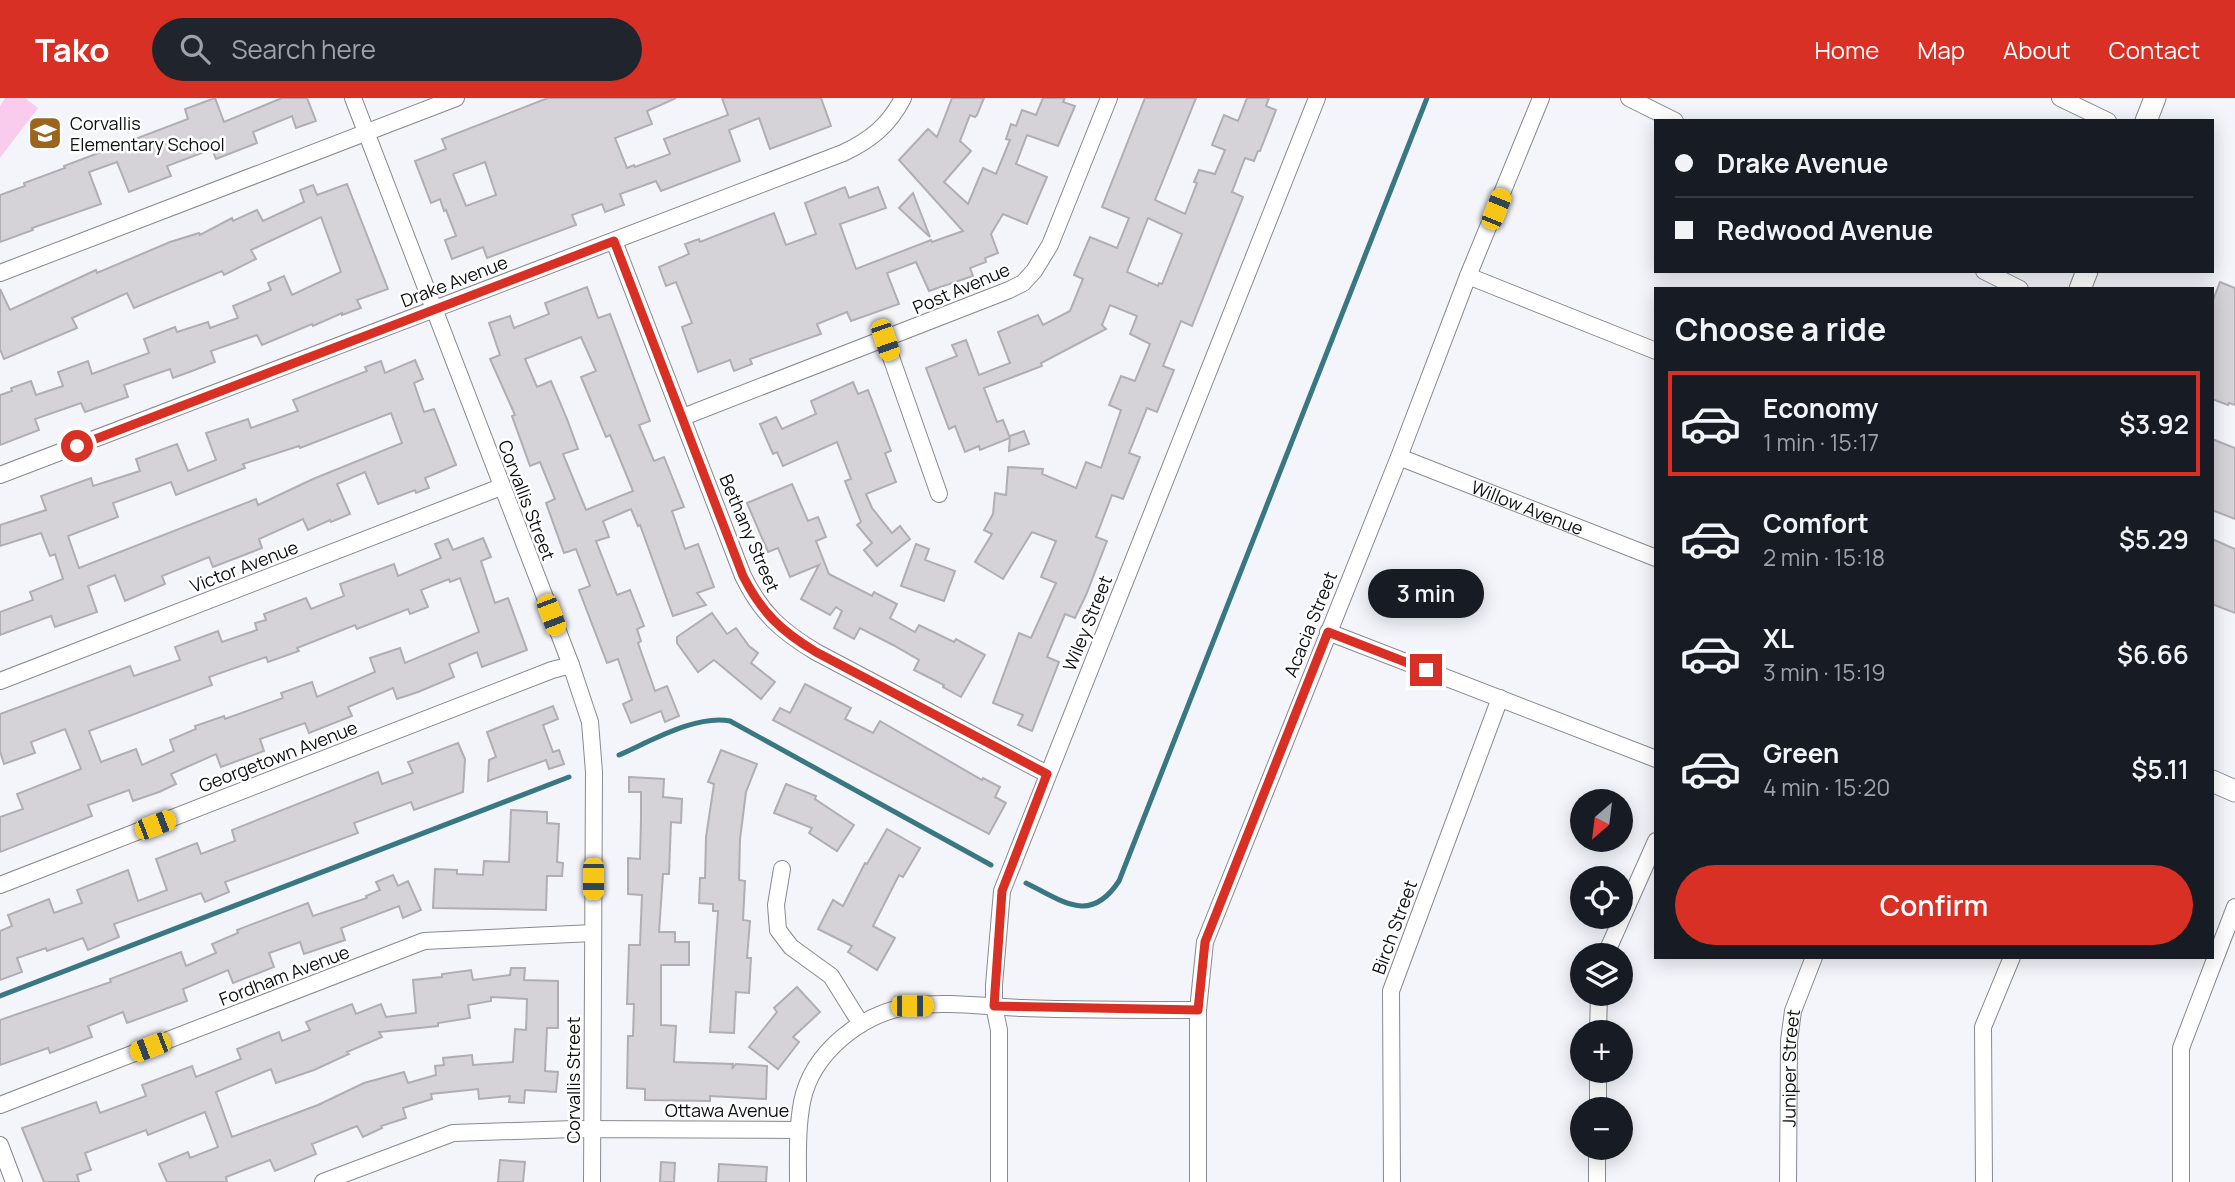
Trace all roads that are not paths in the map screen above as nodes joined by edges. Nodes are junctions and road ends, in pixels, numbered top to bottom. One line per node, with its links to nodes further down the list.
1 (353, 98): 13 (street, Corvallis Street)
2 (456, 98): 13 (street)
3 (904, 98): 14 (street, Drake Avenue)
4 (1109, 98): 20 (street, Post Avenue)
5 (1317, 98): 33 (street, Wiley Street)
6 (1541, 98): 17 (street, Acacia Street)
7 (1629, 98): 10 (street)
8 (2060, 98): 11 (street)
9 (2155, 98): 12 (street)
10 (1671, 119)
11 (2104, 119)
12 (2147, 119)
13 (366, 133): 16 (street); 19 (street, Corvallis Street)
14 (614, 241): 19 (street, Drake Avenue); 22 (street, Bethany Street)
15 (1988, 273): 18 (street)
16 (0, 274)
17 (1468, 276): 21 (street); 23 (street, Acacia Street)
18 (2016, 287)
19 (433, 310): 24 (street, Drake Avenue); 25 (street, Corvallis Street)
20 (885, 340): 22 (street, Post Avenue); 26 (street)
21 (1654, 350)
22 (683, 417): 33 (street, Bethany Street)
23 (1399, 457): 27 (street, Willow Avenue); 28 (street, Acacia Street)
24 (0, 475)
25 (501, 487): 29 (street, Corvallis Street); 30 (street, Victor Avenue)
26 (939, 494)
27 (1654, 557)
28 (1328, 632): 31 (street); 45 (street, Acacia Street)
29 (571, 666): 38 (street, Georgetown Avenue); 40 (street, Corvallis Street)
30 (0, 681)
31 (1500, 698): 32 (street); 58 (street, Birch Street)
32 (1654, 758)
33 (1047, 774): 44 (street, Wiley Street)
34 (2214, 782): 35 (street)
35 (2235, 790)
36 (1654, 846): 41 (street)
37 (782, 869): 46 (street)
38 (0, 885)
39 (2235, 907): 62 (street)
40 (593, 933): 47 (street, Fordham Avenue); 48 (street, Corvallis Street)
41 (1611, 943)
42 (1813, 959): 60 (street, Juniper Street)
43 (2011, 959): 61 (street)
44 (994, 1006): 45 (street, Ottawa Avenue); 46 (street, Ottawa Avenue); 56 (street, Wiley Street)
45 (1198, 1010): 57 (street, Acacia Street)
46 (861, 1024): 49 (street, Ottawa Avenue)
47 (0, 1105)
48 (592, 1129): 49 (street, Ottawa Avenue); 53 (street, Ottawa Avenue); 54 (street, Corvallis Street)
49 (798, 1130): 55 (street)
50 (0, 1145): 52 (street)
51 (1597, 1160): 59 (street)
52 (14, 1182)
53 (323, 1182)
54 (592, 1182)
55 (798, 1182)
56 (999, 1182)
57 (1198, 1182)
58 (1392, 1182)
59 (1597, 1182)
60 (1788, 1182)
61 (1984, 1182)
62 (2182, 1182)

